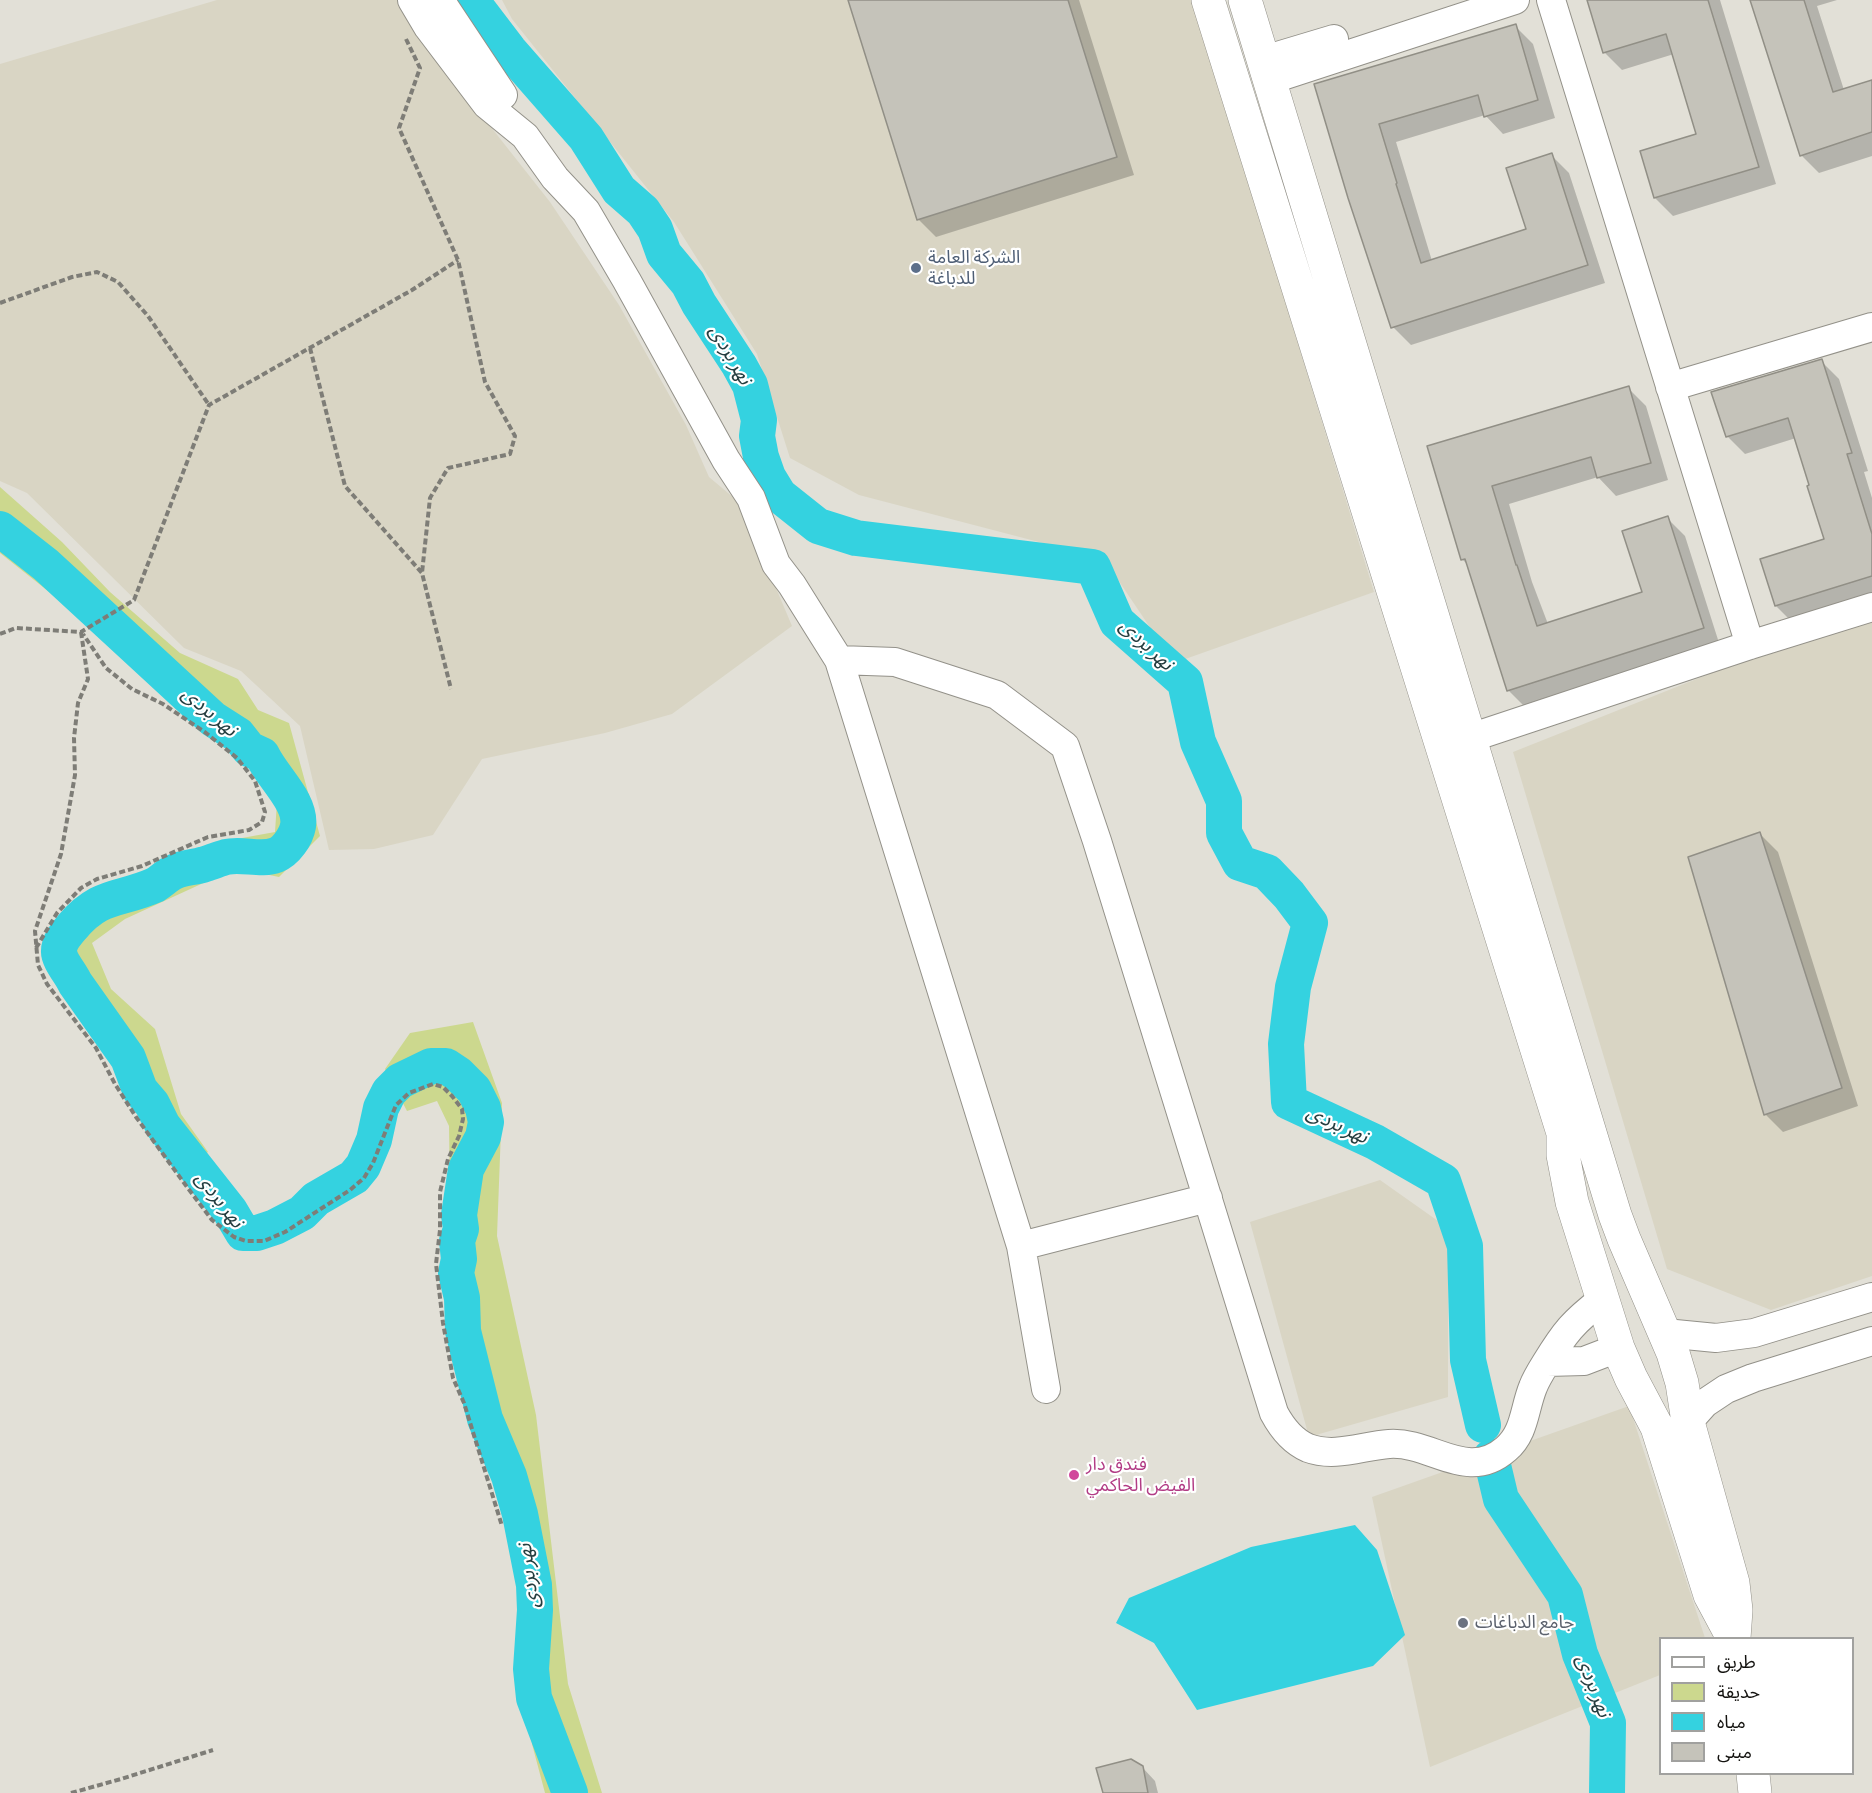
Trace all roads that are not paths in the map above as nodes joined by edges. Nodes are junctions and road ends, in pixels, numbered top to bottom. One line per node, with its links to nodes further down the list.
1 (412, 0): 11 (street)
2 (440, 0): 11 (street)
3 (1208, 0): 19 (main road)
4 (1245, 0): 8 (main road)
5 (1466, 0): 8 (street)
6 (1515, 0): 8 (street)
7 (1551, 0): 10 (street)
8 (1267, 70): 15 (main road)
9 (1872, 327): 10 (street)
10 (1670, 387): 13 (street)
11 (726, 460): 14 (street)
12 (1872, 607): 13 (street)
13 (1750, 645): 15 (street)
14 (839, 660): 16 (street); 17 (street)
15 (1470, 738): 21 (main road)
16 (1208, 1198): 17 (street); 25 (street)
17 (1021, 1246): 26 (street)
18 (1872, 1296): 20 (street)
19 (1603, 1299): 23 (main road); 25 (street)
20 (1805, 1317): 21 (street); 24 (street)
21 (1665, 1333): 27 (main road)
22 (1872, 1341): 24 (street)
23 (1618, 1348): 25 (street); 28 (main road)
24 (1815, 1359): 27 (street)
25 (1547, 1362)
26 (1046, 1389)
27 (1688, 1422): 29 (main road)
28 (1733, 1637)
29 (1734, 1637)
30 (1753, 1775): 31 (main road)
31 (1755, 1793)

